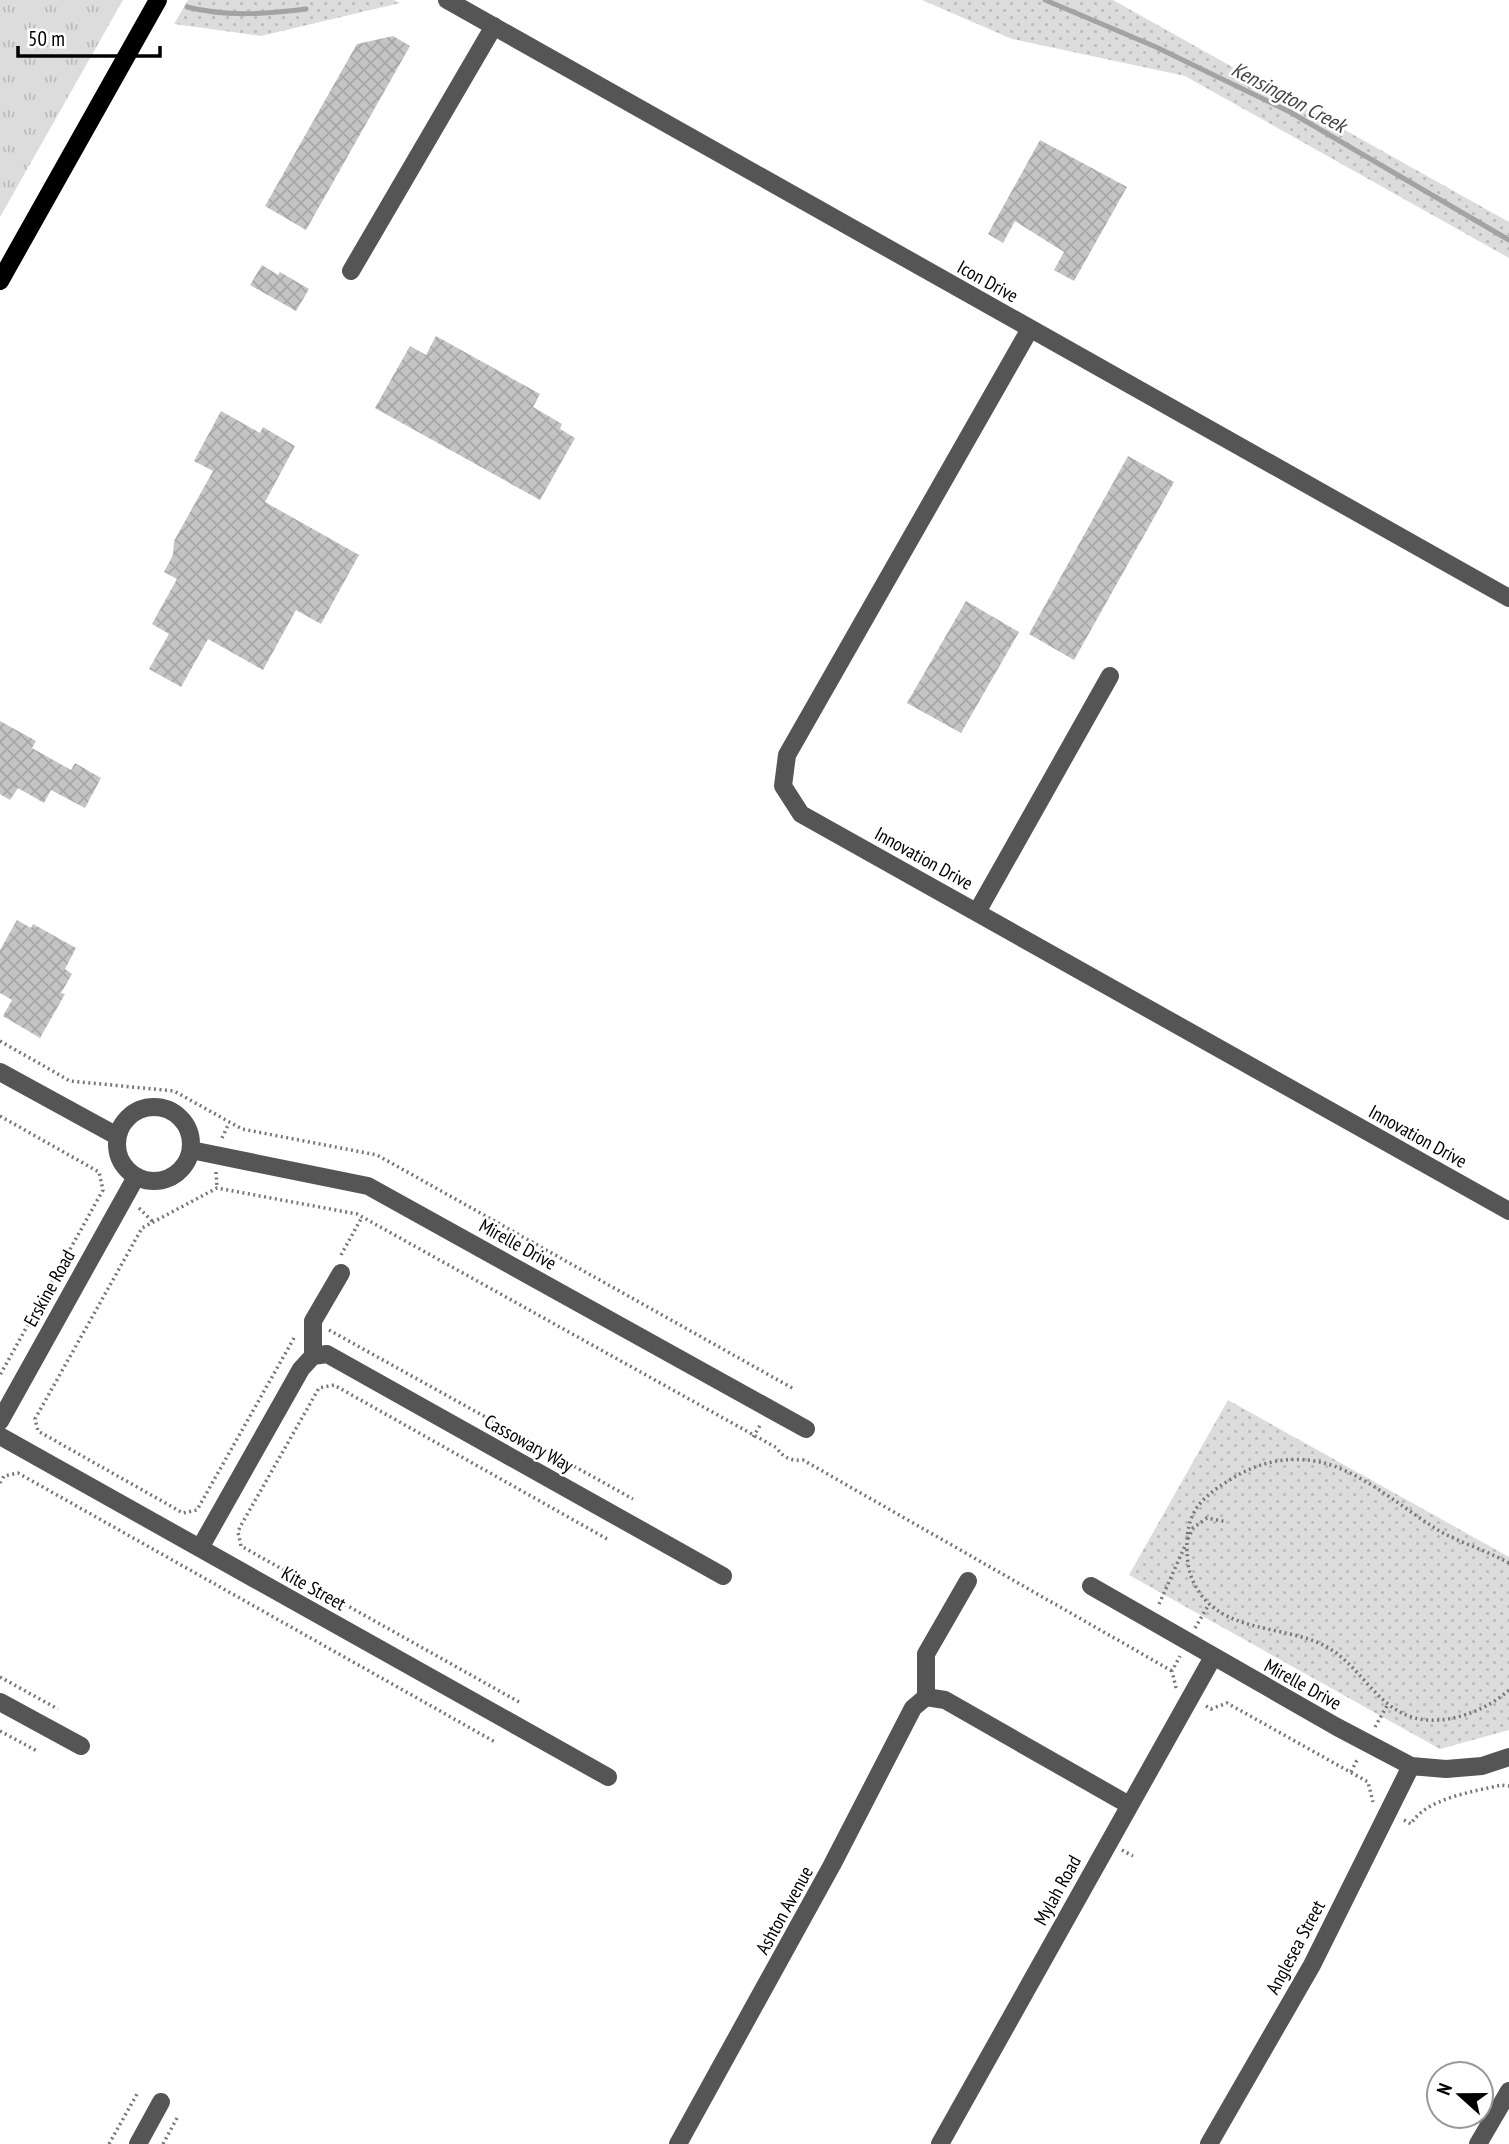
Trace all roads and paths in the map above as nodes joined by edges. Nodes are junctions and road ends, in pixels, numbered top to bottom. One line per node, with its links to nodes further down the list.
1 (158, 0): 5 (main road)
2 (447, 0): 3 (street, Icon Drive)
3 (494, 26): 4 (street); 6 (street, Icon Drive)
4 (352, 271)
5 (0, 281)
6 (1030, 329): 7 (street, Icon Drive); 9 (street, Innovation Drive)
7 (1509, 598)
8 (1110, 676): 9 (street)
9 (977, 912): 15 (street, Innovation Drive)
10 (0, 1072): 12 (street)
11 (0, 1116): 20 (path)
12 (117, 1136): 13 (street); 14 (street)
13 (191, 1150): 14 (street); 22 (street, Mirelle Drive)
14 (136, 1177): 21 (street, Erskine Road)
15 (1509, 1211)
16 (362, 1217): 17 (path); 18 (path); 39 (path)
17 (339, 1267): 18 (street)
18 (313, 1321): 19 (street); 25 (path)
19 (313, 1356): 29 (street); 31 (street, Cassowary Way)
20 (0, 1376)
21 (0, 1421)
22 (806, 1429)
23 (0, 1436): 29 (street, Kite Street)
24 (0, 1483): 44 (path)
25 (633, 1499)
26 (1227, 1522): 28 (path)
27 (609, 1540): 41 (path)
28 (1187, 1542): 30 (path); 34 (path); 37 (path)
29 (200, 1548): 49 (street, Kite Street)
30 (1509, 1563)
31 (723, 1576)
32 (968, 1581): 38 (street)
33 (1090, 1586): 35 (street, Mirelle Drive)
34 (1159, 1604)
35 (1213, 1657): 39 (street, Mylah Road); 48 (street, Mirelle Drive)
36 (0, 1677): 42 (path)
37 (1509, 1690)
38 (926, 1697): 51 (street); 60 (street, Ashton Avenue)
39 (1190, 1697): 51 (street, Mylah Road); 52 (path)
40 (0, 1702): 45 (street)
41 (519, 1702)
42 (58, 1709)
43 (0, 1731): 46 (path)
44 (495, 1742)
45 (81, 1746)
46 (37, 1751)
47 (1509, 1757): 48 (street, Mirelle Drive)
48 (1411, 1766): 52 (street, Anglesea Street)
49 (608, 1777)
50 (1509, 1786): 52 (path)
51 (1129, 1805): 61 (street, Mylah Road)
52 (1389, 1811): 62 (street, Anglesea Street)
53 (1509, 2091): 63 (street)
54 (137, 2094): 57 (path)
55 (162, 2102): 58 (street)
56 (177, 2118): 59 (path)
57 (109, 2144)
58 (138, 2144)
59 (163, 2144)
60 (678, 2144)
61 (940, 2144)
62 (1209, 2144)
63 (1478, 2144)

